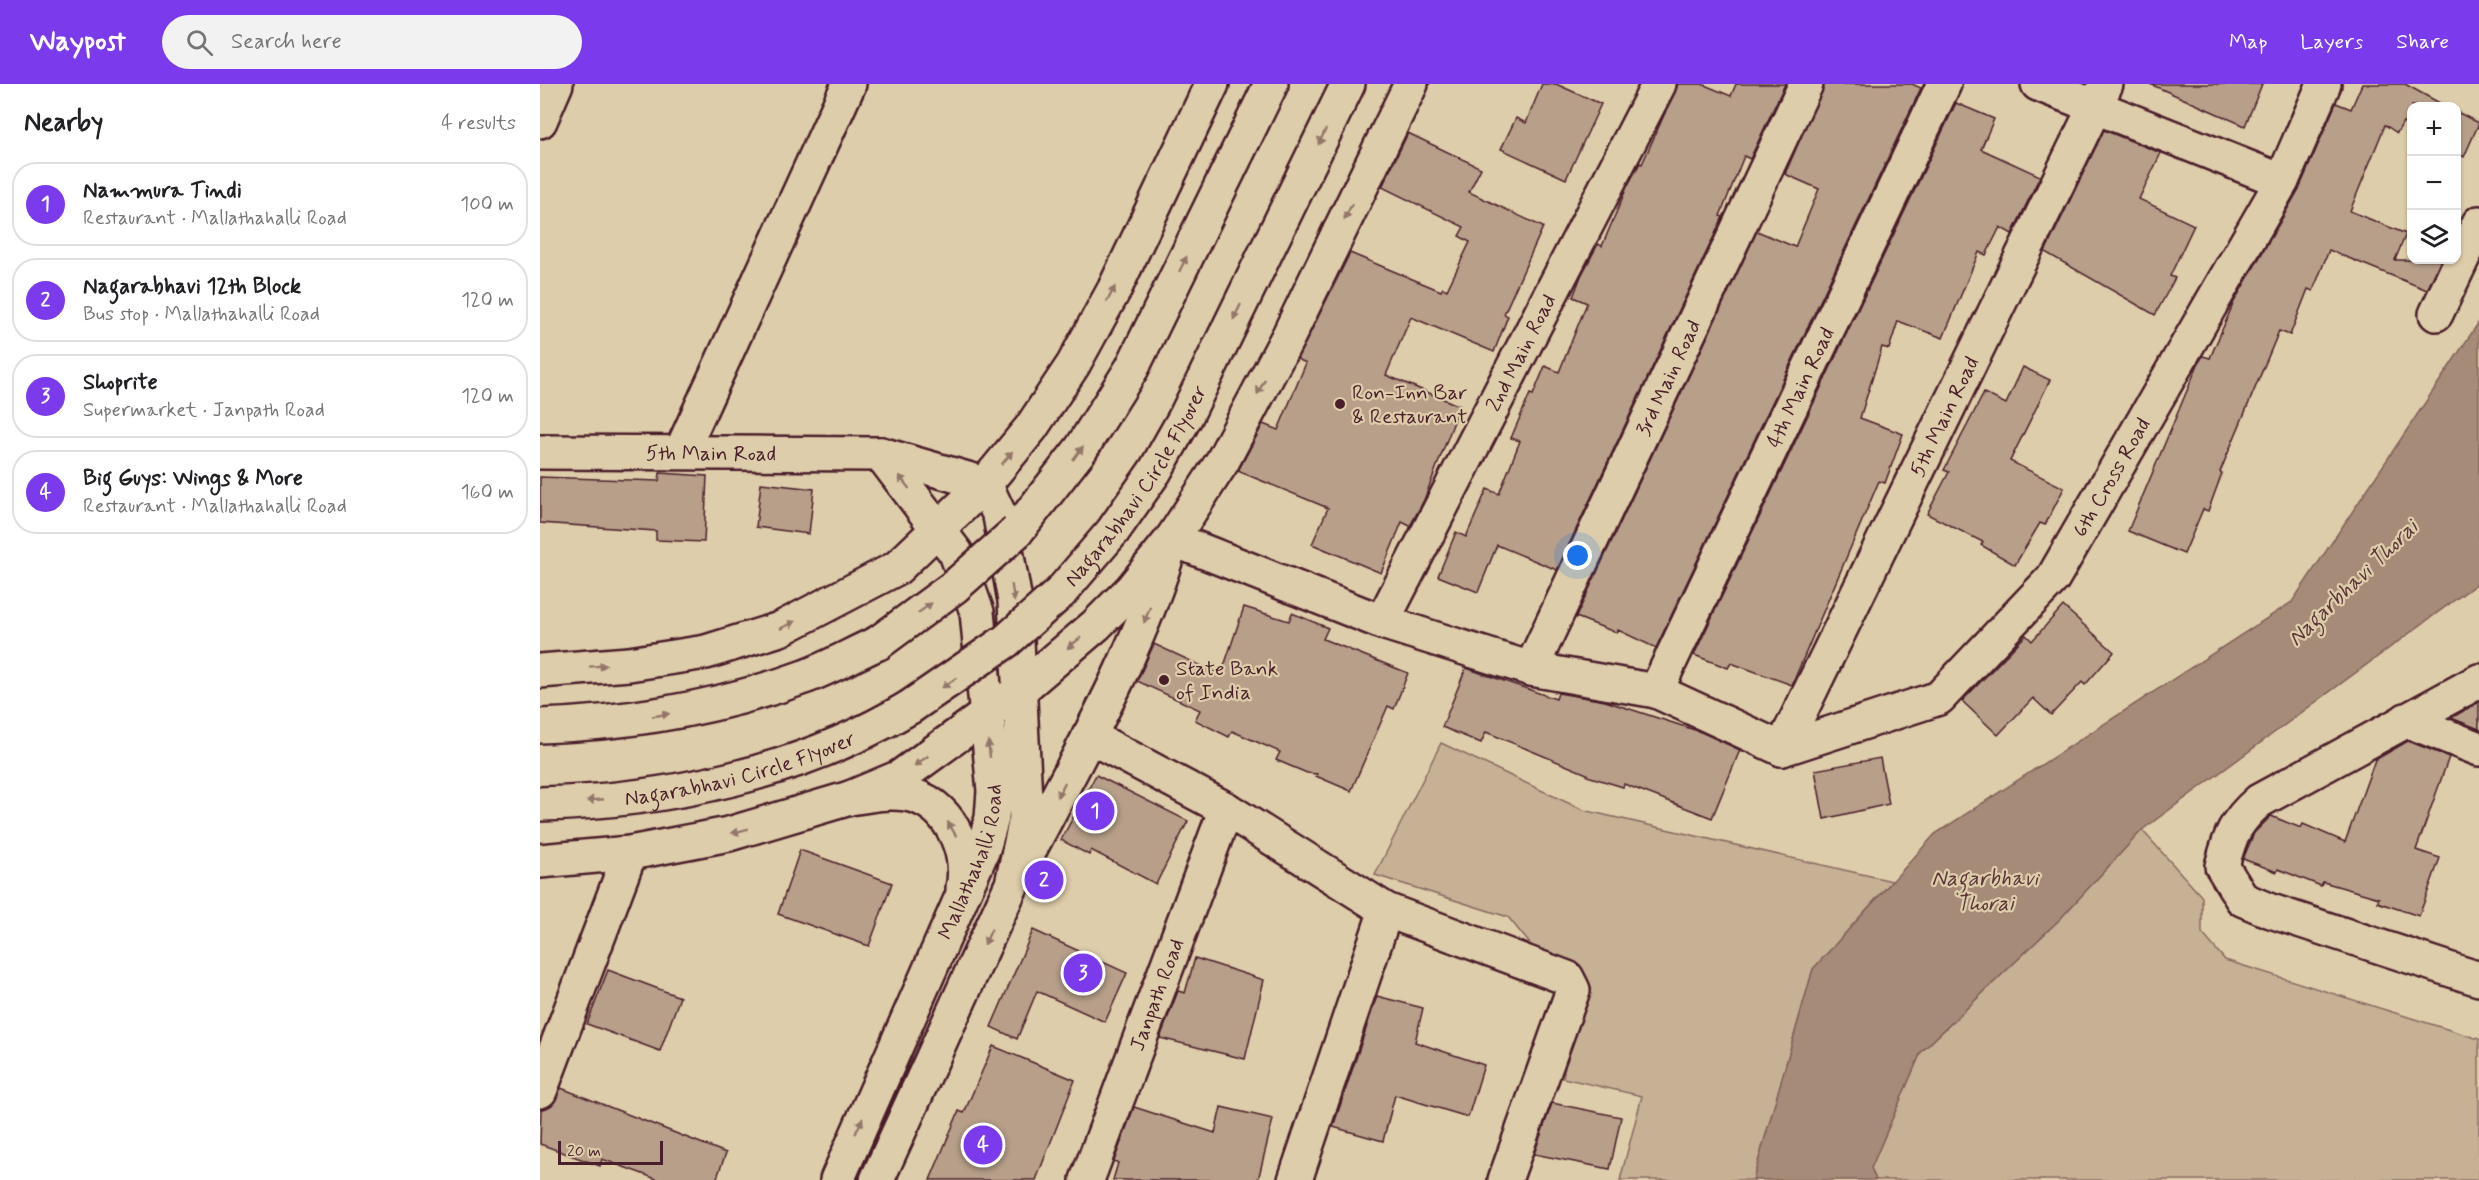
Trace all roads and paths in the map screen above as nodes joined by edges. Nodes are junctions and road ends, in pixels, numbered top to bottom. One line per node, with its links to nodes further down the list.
1 (556, 84): 13 (main road)
2 (849, 84): 18 (main road)
3 (1212, 84): 20 (main road, one-way to 3)
4 (1271, 84): 31 (main road, one-way to 4, bridge)
5 (1348, 84): 36 (main road, Nagarabhavi Circle Flyover, one-way to 36, bridge)
6 (1411, 84): 22 (main road, one-way to 22)
7 (1659, 84): 23 (main road, 2nd Main Road)
8 (1806, 84): 24 (main road, 3rd Main Road)
9 (1944, 84): 28 (main road, 4th Main Road)
10 (2038, 84): 12 (main road)
11 (2324, 84): 14 (main road, 6th Cross Road)
12 (2101, 95): 14 (main road); 33 (main road, 5th Main Road)
13 (540, 122)
14 (2282, 181): 33 (main road, 6th Cross Road)
15 (2479, 223): 16 (main road)
16 (2436, 314)
17 (540, 452): 18 (main road, 5th Main Road)
18 (681, 452): 19 (main road, 5th Main Road)
19 (881, 454): 20 (main road, 5th Main Road); 21 (main road, Mallathahalli Road, one-way to 19)
20 (985, 484): 21 (main road); 27 (main road, Mallathahalli Road, one-way to 27)
21 (940, 528): 25 (main road, one-way to 21); 29 (main road, Mallathahalli Road)
22 (1172, 539): 23 (main road); 27 (main road, one-way to 27); 32 (main road, one-way to 32)
23 (1382, 622): 24 (main road)
24 (1531, 669): 28 (main road)
25 (540, 671)
26 (2479, 681): 30 (main road)
27 (1020, 690): 29 (main road); 40 (main road, Mallathahalli Road)
28 (1656, 691): 33 (main road)
29 (985, 714): 35 (main road, one-way to 35); 41 (main road, Mallathahalli Road, one-way to 29)
30 (2406, 720): 34 (main road); 43 (main road)
31 (540, 726)
32 (1089, 736): 37 (main road); 40 (main road, one-way to 40)
33 (1782, 749)
34 (2479, 749)
35 (850, 798): 38 (main road, one-way to 38); 41 (main road, one-way to 35)
36 (540, 804)
37 (1226, 809): 42 (main road); 47 (main road, Janpath Road)
38 (630, 853): 39 (main road); 44 (main road)
39 (540, 861)
40 (1012, 884): 46 (main road, Mallathahalli Road, one-way to 46)
41 (960, 905): 45 (main road, Mallathahalli Road, one-way to 41)
42 (1386, 910): 48 (main road); 49 (main road)
43 (2479, 979)
44 (541, 1086)
45 (837, 1180)
46 (877, 1180)
47 (1087, 1180)
48 (1295, 1180)
49 (1505, 1180)

